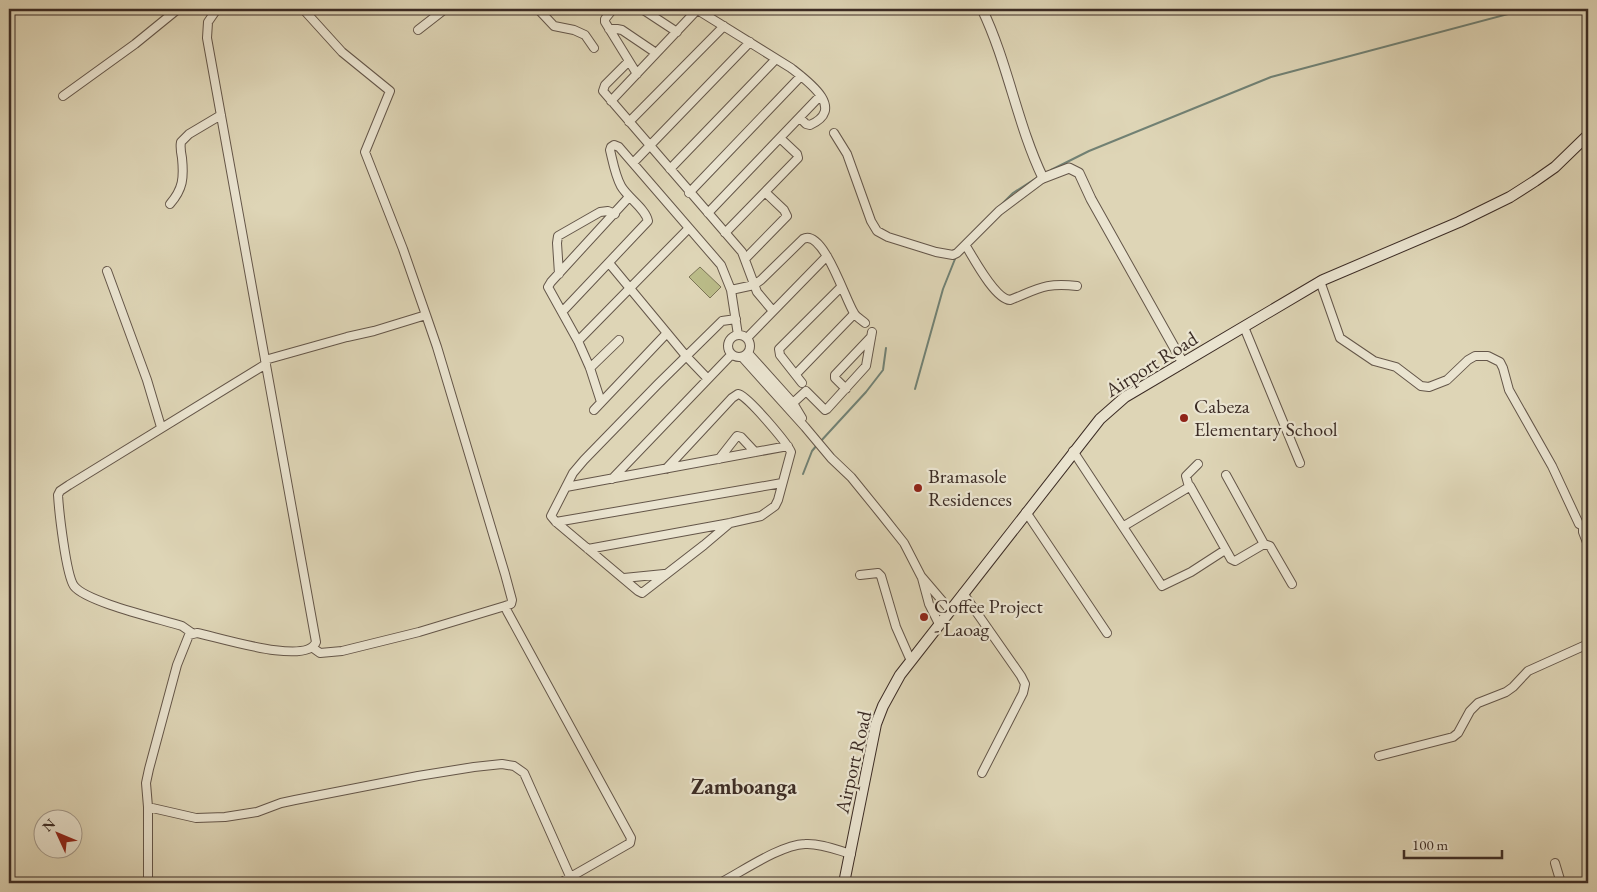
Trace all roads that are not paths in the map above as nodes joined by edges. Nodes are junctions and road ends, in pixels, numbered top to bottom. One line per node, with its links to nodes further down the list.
1 (178, 9): 21 (street)
2 (303, 9): 56 (street)
3 (445, 9): 12 (street)
4 (538, 9): 15 (street)
5 (613, 9): 11 (street)
6 (642, 9): 13 (street)
7 (697, 9): 10 (street); 13 (street)
8 (982, 9): 33 (street)
9 (214, 10): 24 (street)
10 (724, 26): 14 (street); 26 (street)
11 (608, 29): 16 (street); 18 (street)
12 (418, 30)
13 (677, 32): 16 (street)
14 (750, 42): 17 (street); 30 (street)
15 (594, 48)
16 (656, 54): 19 (street)
17 (776, 59): 20 (street); 32 (street)
18 (628, 62): 19 (street); 23 (street)
19 (637, 74): 23 (street)
20 (802, 76): 22 (street); 35 (street)
21 (63, 96)
22 (820, 96): 25 (street); 25 (street)
23 (611, 101): 26 (street)
24 (221, 115): 37 (street); 69 (street)
25 (800, 118): 29 (street)
26 (629, 122): 30 (street)
27 (834, 133): 42 (street)
28 (1587, 137): 48 (main road, Airport Road)
29 (780, 138): 34 (street); 38 (street)
30 (649, 146): 31 (street); 32 (street)
31 (633, 163): 36 (street); 40 (street)
32 (670, 170): 35 (street)
33 (1043, 178): 42 (street); 70 (street)
34 (765, 192): 41 (street); 44 (street)
35 (689, 193): 38 (street)
36 (630, 198): 39 (street); 45 (street)
37 (170, 204)
38 (708, 213): 41 (street)
39 (615, 214): 47 (street); 47 (street)
40 (689, 228): 52 (street); 53 (street)
41 (725, 233): 44 (street)
42 (966, 246): 50 (street)
43 (827, 256): 49 (street); 51 (street); 54 (street)
44 (745, 259): 49 (street)
45 (609, 263): 52 (street); 55 (street)
46 (107, 271): 80 (street)
47 (559, 274): 55 (street)
48 (1320, 281): 60 (main road, Airport Road); 98 (street)
49 (754, 285): 53 (street); 54 (street)
50 (1077, 286)
51 (841, 287): 57 (street); 72 (street)
52 (630, 288): 61 (street); 65 (street)
53 (731, 290): 58 (street)
54 (773, 311): 63 (street)
55 (562, 312): 65 (street)
56 (426, 314): 69 (street); 109 (street)
57 (854, 314): 59 (street); 72 (street)
58 (736, 319): 62 (street); 68 (street)
59 (865, 323)
60 (1244, 326): 70 (main road, Airport Road); 86 (street)
61 (667, 333): 68 (street); 77 (street)
62 (738, 335): 63 (street); 66 (street)
63 (747, 338): 67 (street)
64 (619, 340): 71 (street)
65 (578, 341): 71 (street)
66 (731, 354): 67 (street); 73 (street)
67 (745, 355): 74 (street)
68 (686, 356): 73 (street); 93 (street)
69 (265, 362): 80 (street); 115 (street)
70 (1183, 363): 83 (main road, Airport Road)
71 (590, 368): 77 (street)
72 (796, 374): 75 (street)
73 (707, 378): 90 (street)
74 (769, 380): 78 (street); 81 (street)
75 (802, 383)
76 (846, 389): 76 (street); 78 (street)
77 (601, 402): 79 (street)
78 (793, 403): 81 (street)
79 (594, 410)
80 (161, 427): 112 (street)
81 (805, 427): 105 (street)
82 (788, 446): 84 (street); 88 (street); 91 (street)
83 (1073, 451): 94 (main road, Airport Road); 97 (street)
84 (755, 452): 85 (street); 85 (street)
85 (719, 459): 88 (street)
86 (1300, 463)
87 (1198, 464): 92 (street)
88 (666, 468): 90 (street)
89 (1226, 475): 99 (street)
90 (612, 479): 93 (street)
91 (782, 483): 95 (street); 96 (street)
92 (1190, 486): 97 (street); 102 (street)
93 (566, 487): 95 (street)
94 (1026, 512): 108 (main road, Airport Road); 113 (street)
95 (556, 522): 101 (street)
96 (730, 523): 101 (street); 103 (street)
97 (1124, 526): 102 (street)
98 (1586, 526): 100 (street)
99 (1264, 544): 102 (street); 107 (street)
100 (1588, 545)
101 (588, 549): 106 (street)
102 (1225, 550)
103 (665, 574): 106 (street); 106 (street)
104 (860, 575): 116 (street)
105 (922, 576): 110 (street); 111 (street)
106 (624, 578)
107 (1292, 584)
108 (963, 594): 110 (main road, Airport Road); 118 (street)
109 (505, 606): 115 (street); 122 (street)
110 (950, 610): 111 (main road, Airport Road)
111 (939, 624): 116 (main road, Airport Road)
112 (192, 633): 115 (street); 119 (street)
113 (1107, 633)
114 (1588, 644): 117 (street)
115 (313, 648)
116 (911, 661): 120 (main road, Airport Road)
117 (1379, 756)
118 (982, 773)
119 (148, 807): 122 (street); 123 (street)
120 (851, 854): 125 (street); 126 (main road, Airport Road)
121 (1555, 863): 127 (street)
122 (572, 881): 124 (street)
123 (148, 883)
124 (560, 883)
125 (720, 883)
126 (844, 883)
127 (1562, 883)

